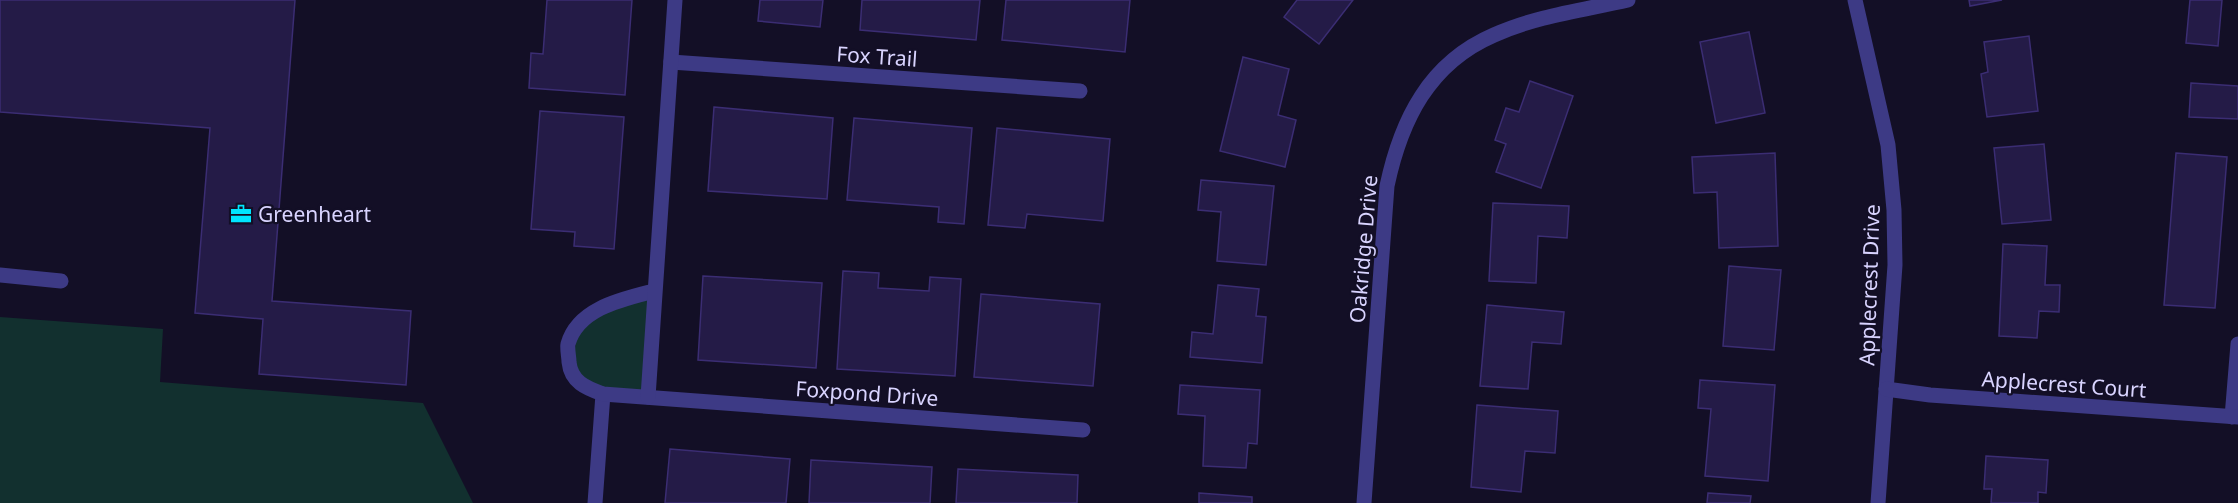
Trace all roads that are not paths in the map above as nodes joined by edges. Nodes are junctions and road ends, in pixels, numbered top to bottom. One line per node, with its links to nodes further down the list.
1 (675, 0): 4 (street)
2 (1628, 0): 16 (street, Oakridge Drive)
3 (1855, 0): 10 (street, Applecrest Drive)
4 (671, 62): 5 (street, Fox Trail); 8 (street)
5 (1080, 91)
6 (0, 275): 7 (street)
7 (61, 281)
8 (654, 291): 11 (street); 12 (street)
9 (2238, 344): 13 (street)
10 (1886, 389): 13 (street, Applecrest Court); 17 (street, Applecrest Drive)
11 (603, 394): 12 (street, Foxpond Drive); 15 (street)
12 (648, 397): 14 (street, Foxpond Drive)
13 (2235, 417)
14 (1083, 430)
15 (595, 503)
16 (1364, 503)
17 (1878, 503)

